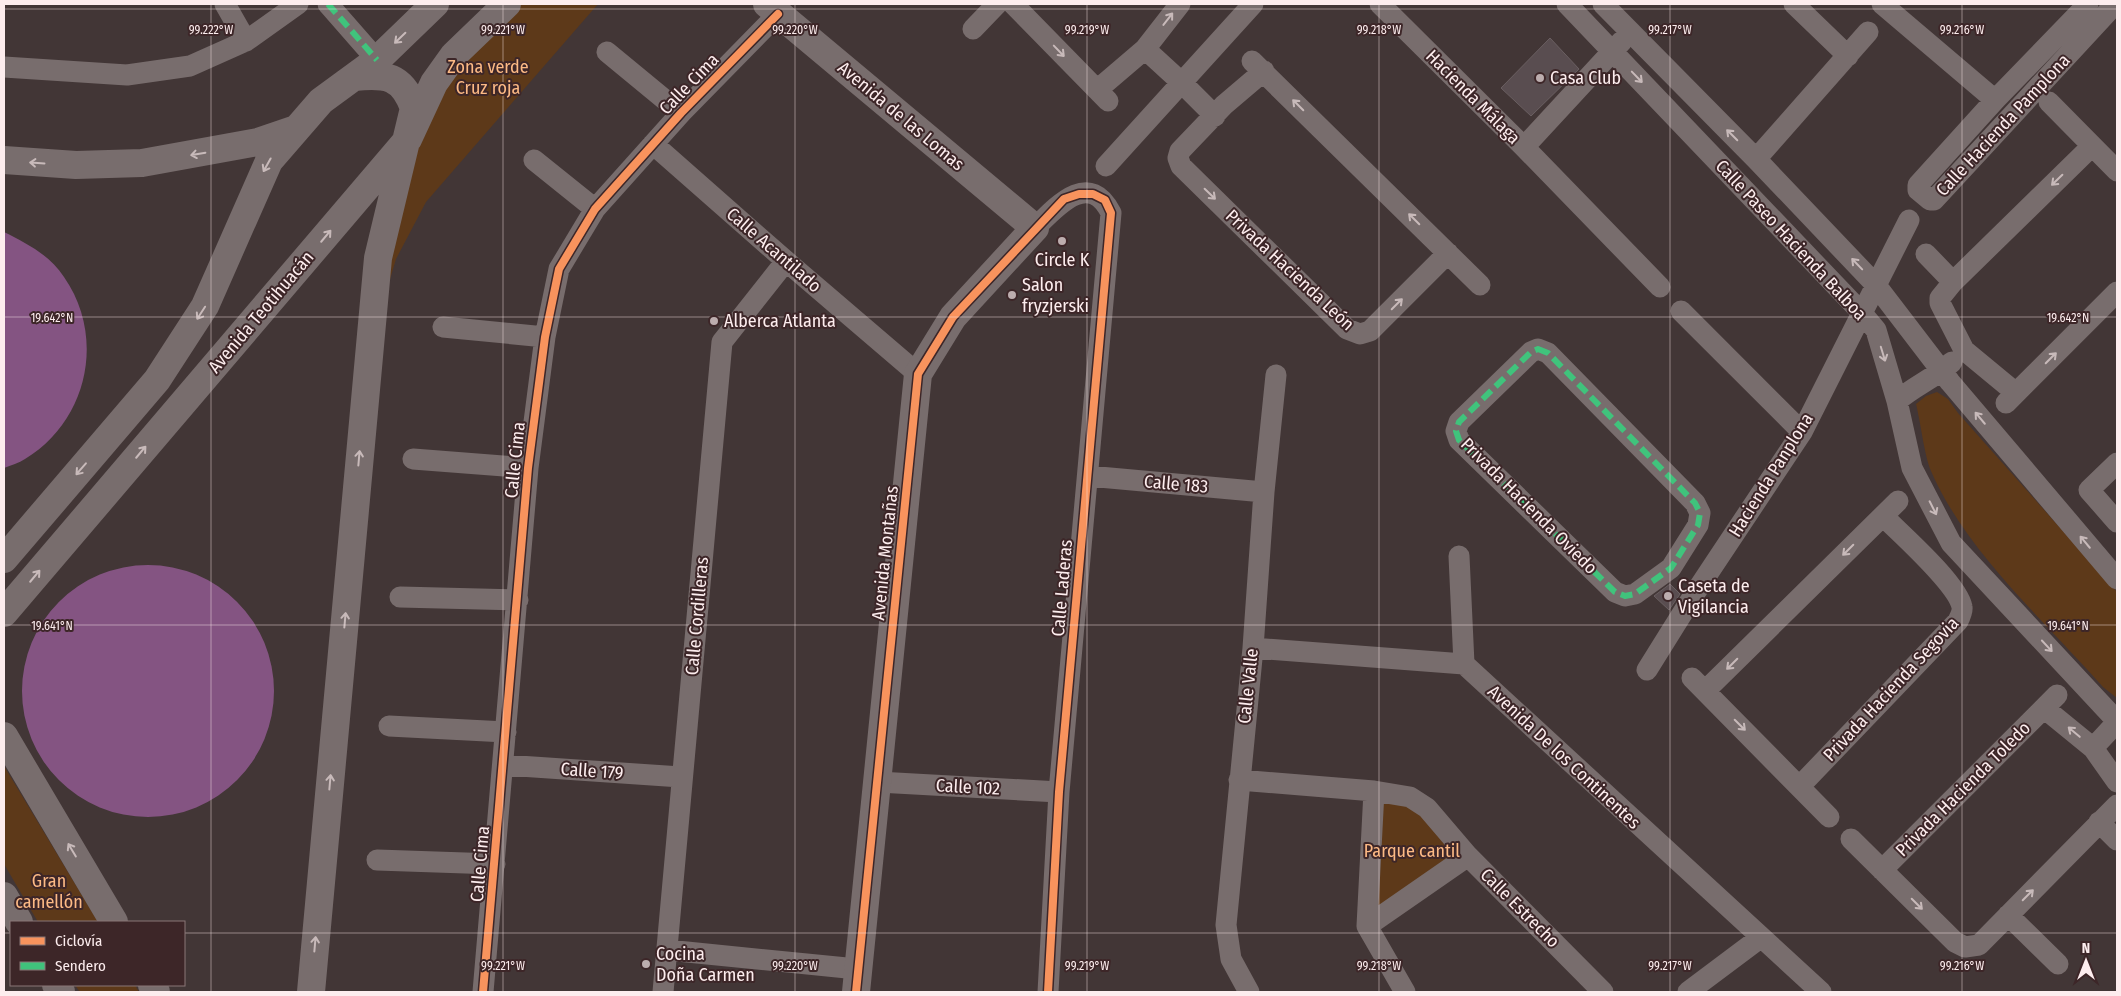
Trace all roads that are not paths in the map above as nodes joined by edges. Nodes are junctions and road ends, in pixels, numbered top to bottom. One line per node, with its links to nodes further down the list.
1 (225, 4): 21 (street)
2 (298, 4): 21 (street)
3 (328, 4): 26 (street)
4 (435, 4): 26 (main road, one-way to 26)
5 (507, 4): 35 (main road, Avenida Teotihuacán)
6 (997, 4): 18 (street)
7 (1013, 4): 22 (street, one-way to 22)
8 (1253, 4): 29 (street)
9 (1380, 4): 38 (street, Hacienda Málaga)
10 (1568, 4): 23 (street, Calle Paseo Hacienda Balboa)
11 (1603, 4): 19 (street, Calle Paseo Hacienda Balboa)
12 (1794, 4): 25 (street)
13 (1882, 4): 30 (street)
14 (2088, 4): 30 (street, Calle Hacienda Pamplona)
15 (2114, 4): 30 (street, Calle Hacienda Pamplona)
16 (1189, 5): 22 (street, one-way to 16)
17 (773, 9): 32 (street, Calle Cima); 47 (main road, Avenida de las Lomas)
18 (973, 29)
19 (1631, 32): 23 (street, Hacienda Málaga); 39 (street, Calle Paseo Hacienda Balboa, one-way to 19)
20 (1868, 32): 25 (street)
21 (246, 41): 27 (street)
22 (1145, 49): 29 (street)
23 (1612, 51): 38 (street, Hacienda Málaga); 57 (street, Calle Paseo Hacienda Balboa, one-way to 57)
24 (607, 52): 32 (street)
25 (1848, 56): 39 (street)
26 (377, 60): 28 (main road)
27 (4, 67)
28 (354, 77): 34 (main road); 35 (main road)
29 (1181, 82): 33 (street); 42 (street)
30 (1995, 100)
31 (2048, 102): 37 (street)
32 (681, 113): 36 (street, Calle Cima)
33 (1215, 116): 48 (street, Privada Hacienda León, one-way to 33); 48 (street, Privada Hacienda León, one-way to 48)
34 (296, 129): 40 (main road, one-way to 40); 76 (main road, one-way to 76)
35 (408, 139): 83 (main road, Avenida Teotihuacán, one-way to 35); 118 (main road, one-way to 35)
36 (654, 144): 45 (street, Calle Cima); 50 (street, Calle Acantilado)
37 (2092, 146): 43 (street); 51 (street, one-way to 51)
38 (1524, 148): 54 (street, Hacienda Málaga)
39 (1756, 159): 52 (street, Calle Paseo Hacienda Balboa, one-way to 39)
40 (4, 160)
41 (534, 160): 45 (street)
42 (1106, 166)
43 (2117, 172)
44 (1093, 194): 47 (street, Avenida Montañas); 69 (street, Calle Laderas)
45 (595, 209): 59 (street, Calle Cima)
46 (1909, 220): 52 (street, Hacienda Panplona)
47 (1035, 228): 62 (main road, Avenida Montañas)
48 (1448, 254): 53 (street, Privada Hacienda León)
49 (1926, 254): 51 (street)
50 (786, 261): 62 (street, Calle Acantilado); 93 (street, Calle Cordilleras)
51 (1953, 282): 60 (street)
52 (1876, 284): 57 (street, Hacienda Panplona); 61 (street, Calle Paseo Hacienda Balboa)
53 (1480, 285)
54 (1660, 287)
55 (2117, 292): 60 (street, one-way to 55)
56 (1682, 311): 65 (street)
57 (1861, 312): 64 (street, Calle Paseo Hacienda Balboa, one-way to 64); 65 (street, Hacienda Panplona)
58 (443, 327): 59 (street)
59 (545, 337): 68 (street, Calle Cima)
60 (1964, 350): 61 (street)
61 (1942, 371): 64 (street); 79 (street, Calle Paseo Hacienda Balboa, one-way to 61)
62 (918, 374): 95 (main road, Avenida Montañas)
63 (1276, 375): 70 (street, Calle Valle)
64 (1897, 401): 74 (street, Calle Paseo Hacienda Balboa, one-way to 74)
65 (1802, 432): 80 (street, Hacienda Panplona)
66 (413, 460): 68 (street)
67 (2117, 463): 73 (street)
68 (528, 468): 82 (street, Calle Cima)
69 (1088, 476): 70 (street, Calle 183); 99 (street, Calle Laderas)
70 (1264, 492): 84 (street, Calle Valle)
71 (1898, 501): 72 (street)
72 (1883, 516): 77 (street, Privada Hacienda Segovia); 97 (street, one-way to 97)
73 (2117, 522)
74 (1951, 543): 77 (street); 87 (street, Calle Paseo Hacienda Balboa, one-way to 87)
75 (1459, 556): 85 (street)
76 (4, 559)
77 (1932, 565): 97 (street, Privada Hacienda Segovia)
78 (1671, 568): 78 (street, Privada Hacienda Oviedo); 80 (street)
79 (2114, 569)
80 (1695, 592): 86 (street, Hacienda Panplona)
81 (400, 598): 82 (street)
82 (518, 600): 89 (street, Calle Cima)
83 (4, 613)
84 (1252, 648): 85 (street); 94 (street, Calle Valle)
85 (1464, 664): 114 (street, Avenida De los Continentes)
86 (1647, 670)
87 (2117, 722): 91 (street)
88 (389, 726): 89 (street)
89 (506, 732): 92 (street, Calle Cima)
90 (4, 736): 112 (main road, one-way to 90)
91 (2093, 748): 96 (street, Privada Hacienda Toledo); 108 (street, Privada Hacienda Toledo, one-way to 108)
92 (503, 765): 93 (street, Calle 179); 107 (street, Calle Cima)
93 (682, 777): 115 (street, Calle Cordilleras)
94 (1239, 780): 98 (street, Calle Estrecho); 122 (street, Calle Valle)
95 (878, 782): 99 (street, Calle 102); 117 (main road, Avenida Montañas)
96 (2117, 782)
97 (1800, 786): 101 (street)
98 (1374, 790): 105 (street, Calle Estrecho); 113 (street)
99 (1059, 792): 121 (street, Calle Laderas)
100 (2117, 805): 102 (street, Privada Hacienda Toledo)
101 (1829, 817)
102 (2099, 822): 104 (street); 110 (street, Privada Hacienda Toledo, one-way to 102)
103 (1851, 839): 108 (street, Privada Hacienda Toledo)
104 (2117, 840)
105 (1468, 856): 113 (street); 124 (street, Calle Estrecho)
106 (377, 860): 107 (street)
107 (495, 864): 119 (street, Calle Cima)
108 (1882, 870): 110 (street, Privada Hacienda Toledo, one-way to 110)
109 (4, 896): 111 (main road)
110 (2008, 915): 116 (street)
111 (18, 921)
112 (113, 921)
113 (1367, 926): 123 (street)
114 (1760, 938): 125 (street); 126 (street, Avenida De los Continentes)
115 (667, 950): 117 (street); 120 (street, Calle Cordilleras)
116 (2058, 964)
117 (857, 981)
118 (311, 992)
119 (484, 992)
120 (663, 992)
121 (1048, 992)
122 (1249, 992)
123 (1405, 992)
124 (1603, 992)
125 (1688, 992)
126 (1821, 992)

